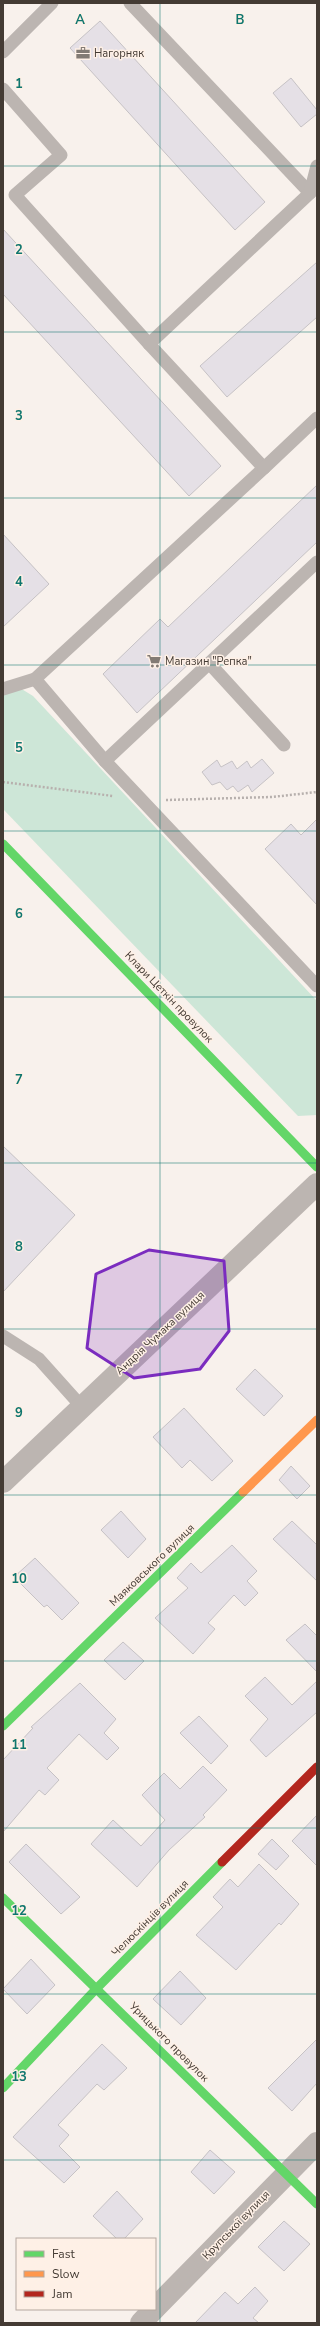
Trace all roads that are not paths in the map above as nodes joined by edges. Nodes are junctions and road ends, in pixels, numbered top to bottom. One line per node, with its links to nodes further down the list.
1 (52, 3): 3 (lane)
2 (130, 3): 6 (lane)
3 (3, 52)
4 (3, 89): 7 (lane)
5 (317, 166): 6 (lane)
6 (310, 193): 7 (lane)
7 (149, 344): 9 (lane)
8 (317, 418): 9 (lane)
9 (264, 468): 12 (lane)
10 (317, 562): 11 (lane)
11 (210, 664): 14 (lane); 15 (lane)
12 (35, 679): 13 (lane); 15 (lane)
13 (3, 689)
14 (284, 745)
15 (105, 761): 17 (lane)
16 (3, 844): 18 (street, Клари Цеткін провулок)
17 (317, 986)
18 (317, 1167)
19 (317, 1184): 21 (street, Андрія Чумака вулиця)
20 (3, 1336): 21 (lane)
21 (82, 1407): 23 (street, Андрія Чумака вулиця)
22 (317, 1420): 24 (street, Маяковського вулиця)
23 (3, 1482)
24 (3, 1726)
25 (317, 1767): 27 (street, Челюскінців вулиця)
26 (3, 1898): 27 (street, Урицького провулок)
27 (97, 1988): 28 (street, Челюскінців вулиця); 30 (street, Урицького провулок)
28 (3, 2088)
29 (317, 2143): 30 (street, Крупської вулиця)
30 (285, 2174): 31 (street, Урицького провулок); 32 (street, Крупської вулиця)
31 (317, 2204)
32 (156, 2307)
33 (153, 2310): 34 (street, Крупської вулиця)
34 (140, 2323)

